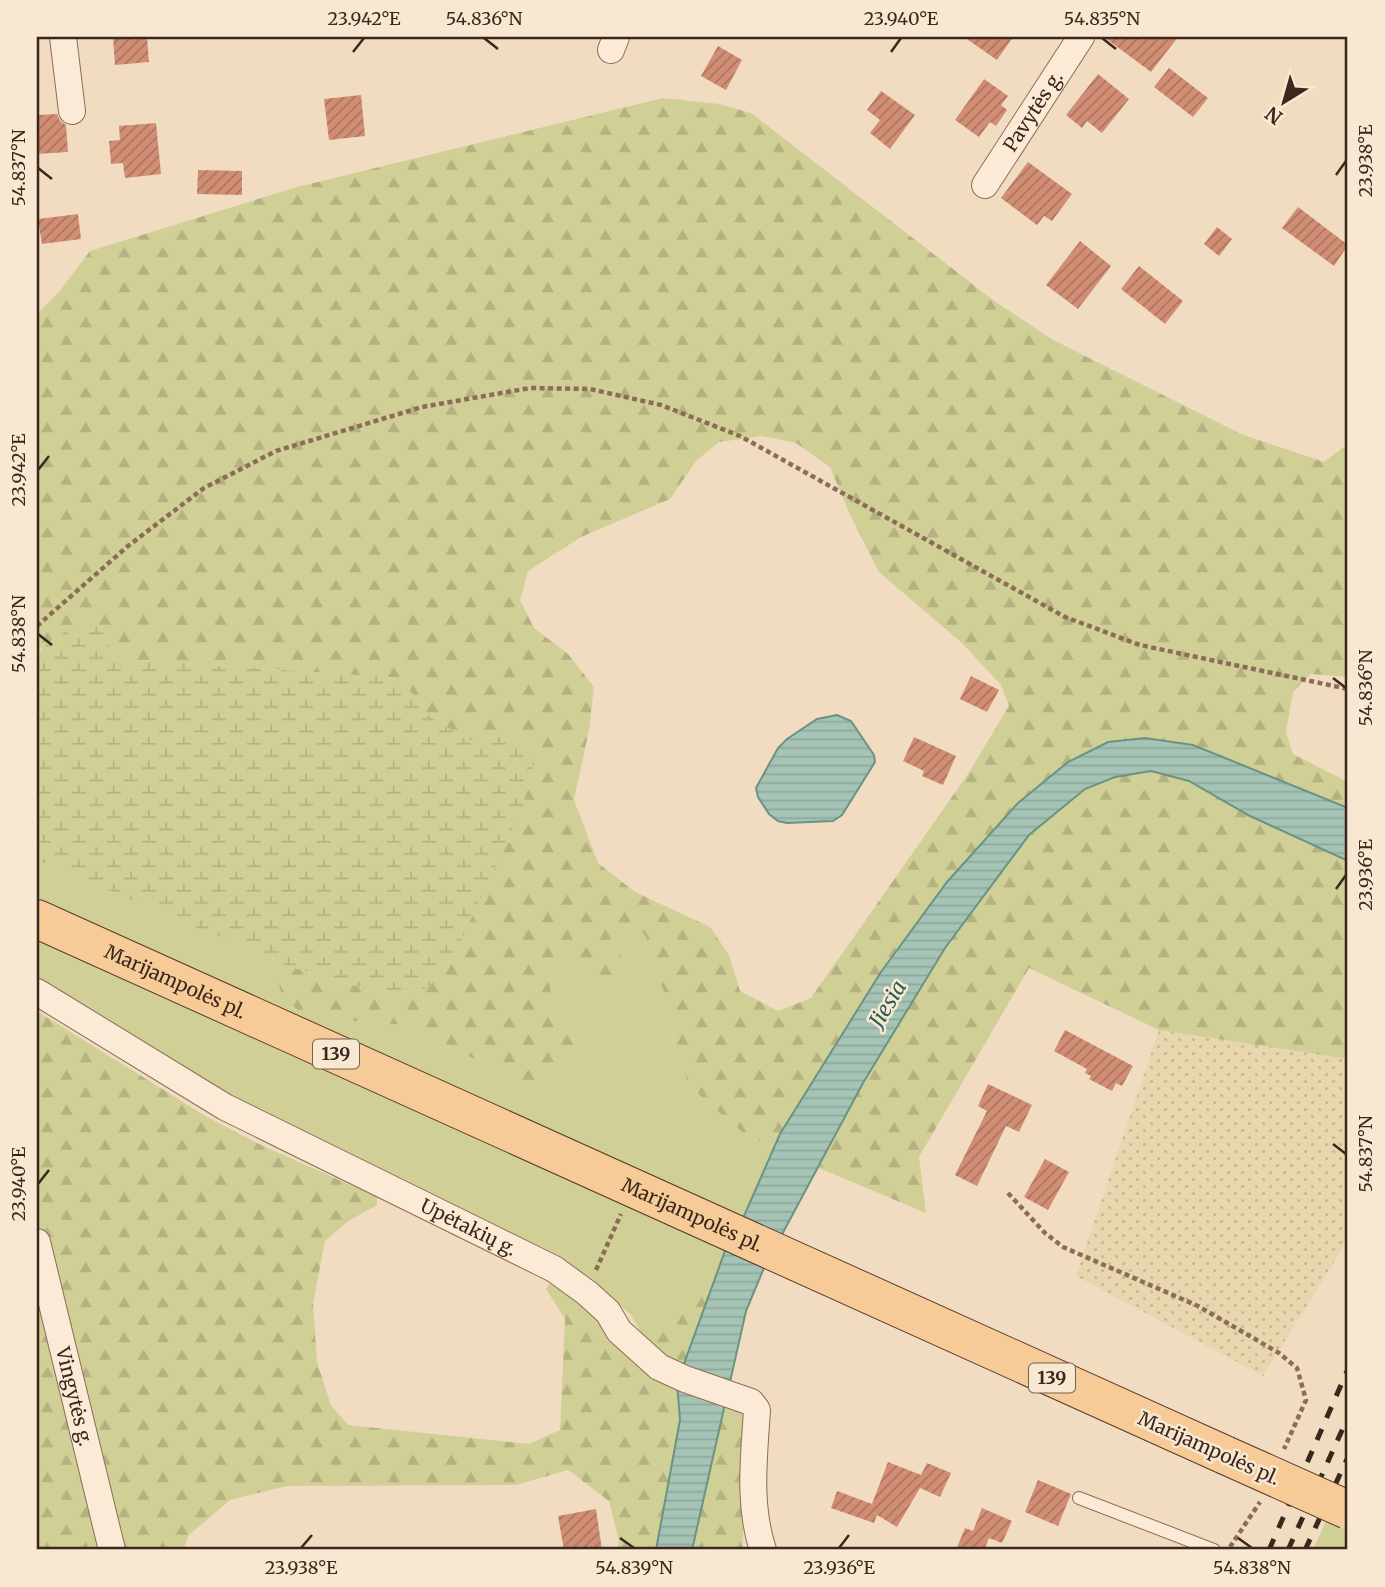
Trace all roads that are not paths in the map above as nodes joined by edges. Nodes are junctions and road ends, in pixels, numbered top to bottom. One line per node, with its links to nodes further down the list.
1 (63, 37): 3 (street)
2 (1081, 37): 4 (street, Pavytės g.)
3 (72, 111)
4 (985, 185)
5 (37, 919): 9 (main road, Marijampolės pl. / 139, bridge)
6 (37, 992): 11 (street, Upėtakių g.)
7 (37, 1242): 10 (street, Vingytės g.)
8 (1079, 1498): 12 (lane)
9 (1348, 1510)
10 (113, 1550)
11 (763, 1550)
12 (1213, 1550)

